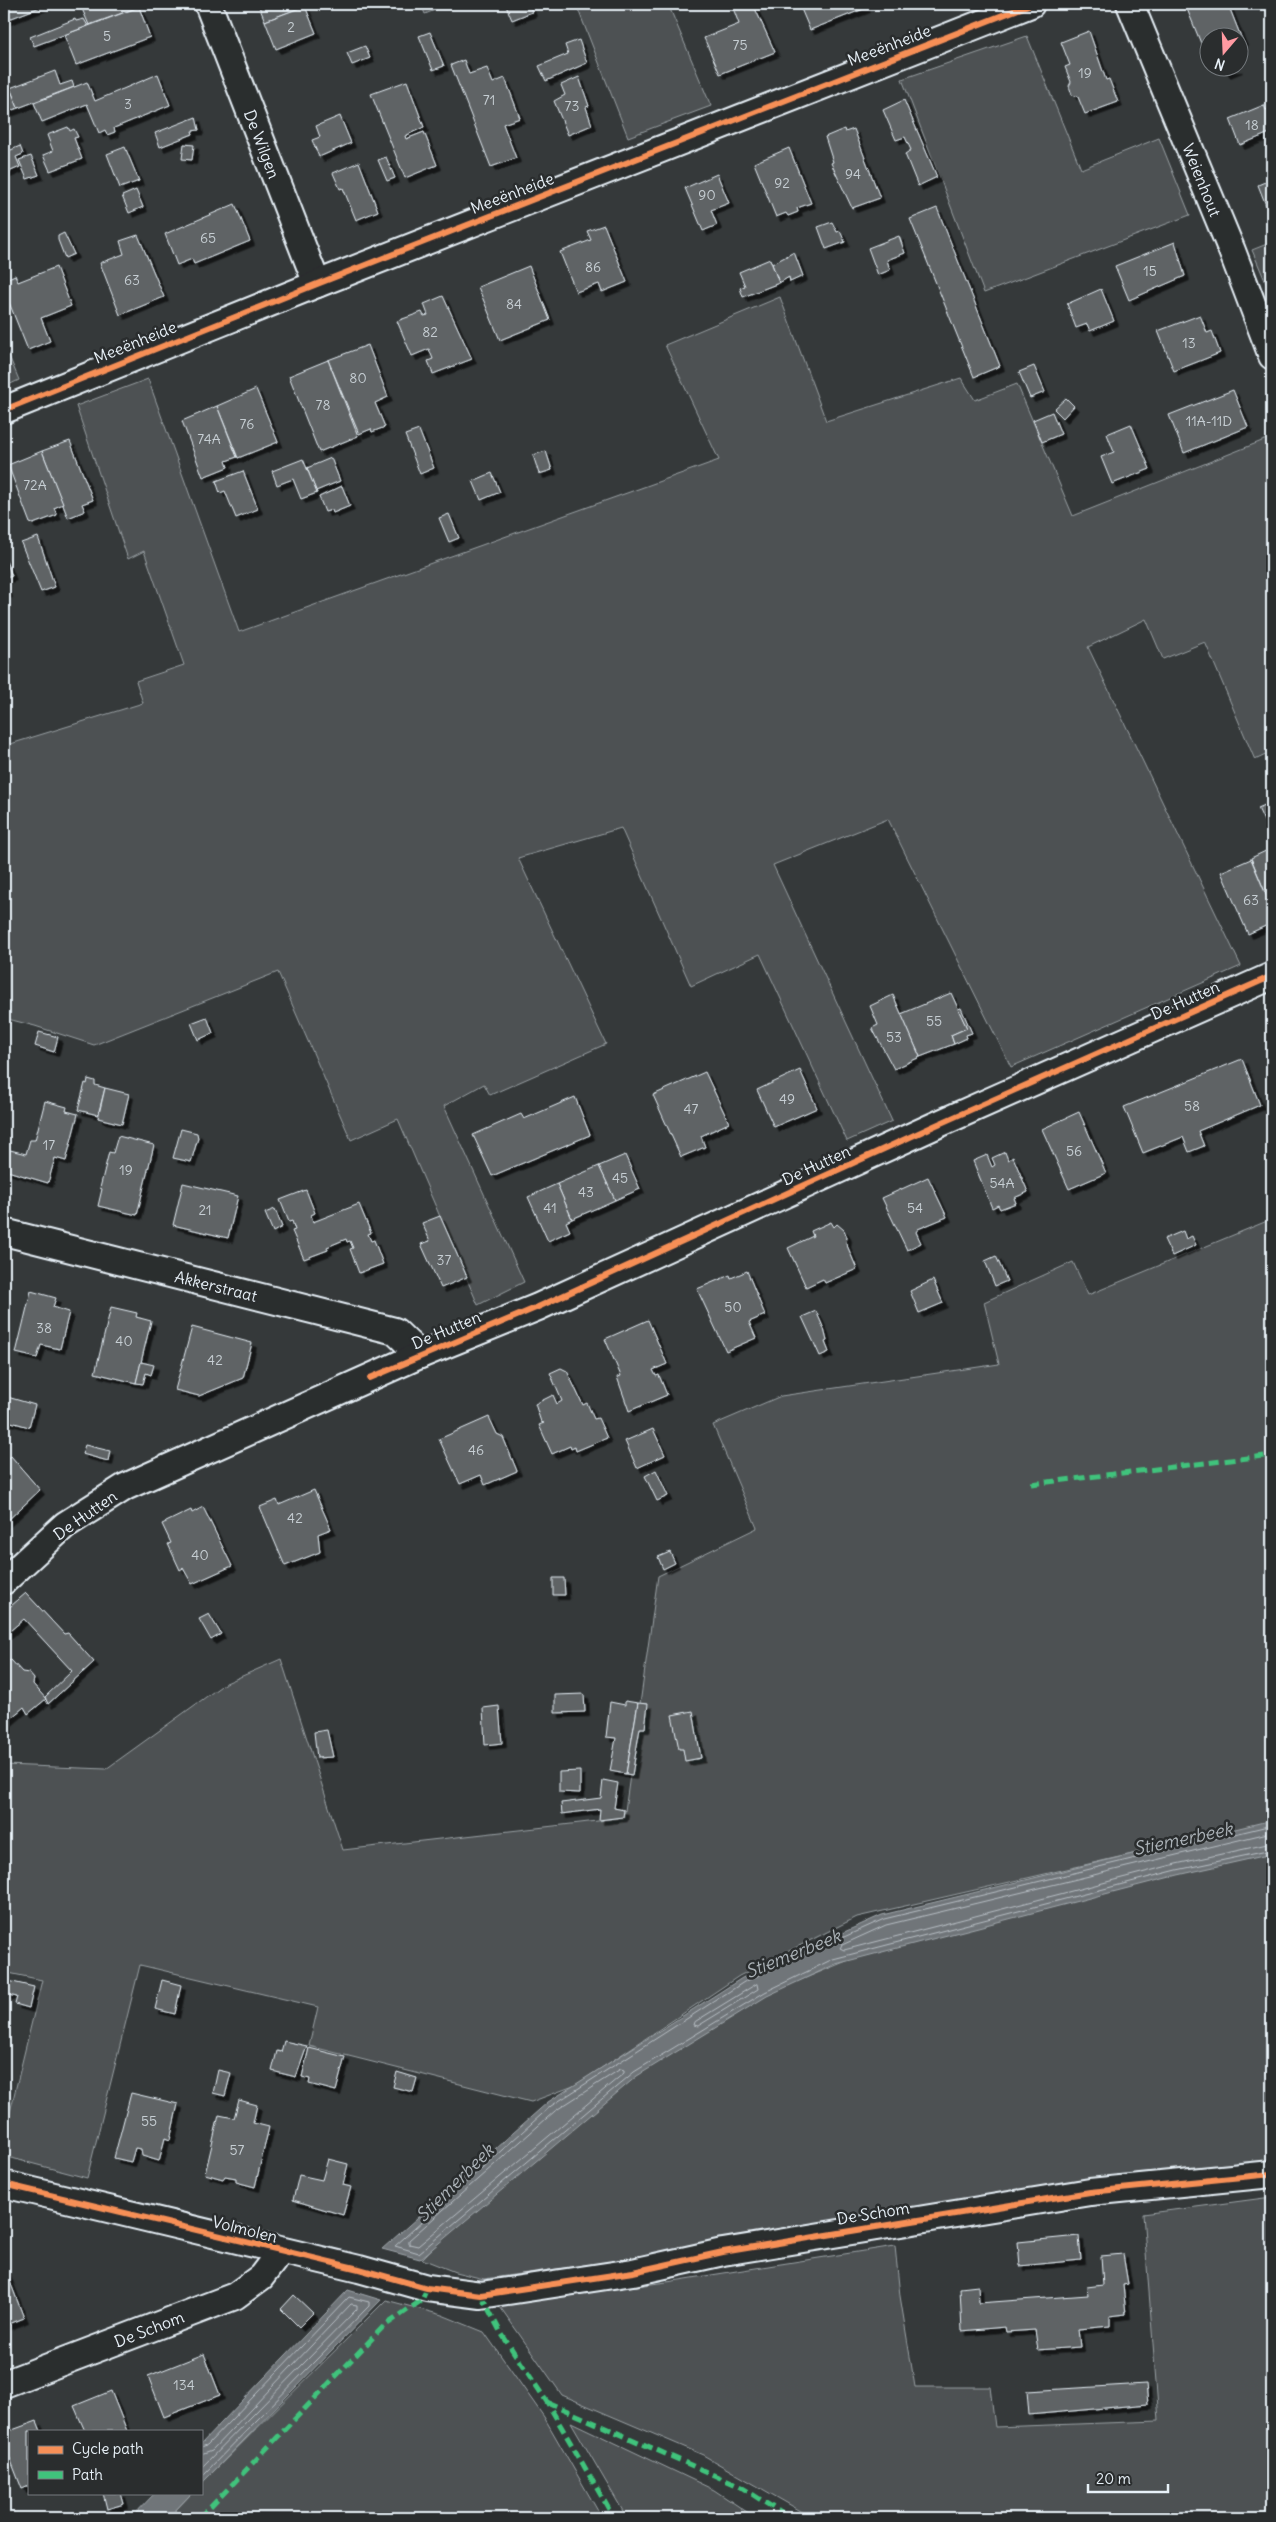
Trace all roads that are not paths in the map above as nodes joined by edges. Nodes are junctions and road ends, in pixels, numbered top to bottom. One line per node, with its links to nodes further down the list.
1 (208, 4): 4 (street, De Wilgen)
2 (1031, 4): 4 (street, Meeënheide)
3 (1130, 4): 5 (street, Weienhout)
4 (317, 284): 6 (street, Meeënheide)
5 (1272, 356)
6 (4, 410)
7 (1272, 976): 9 (street, De Hutten)
8 (4, 1232): 9 (street, Akkerstraat)
9 (420, 1355): 10 (street, De Hutten)
10 (4, 1581)
11 (1272, 2174): 14 (street, De Schom)
12 (4, 2184): 13 (street, Volmolen)
13 (280, 2252): 14 (street, Volmolen); 15 (street, De Schom)
14 (481, 2295)
15 (4, 2384)

